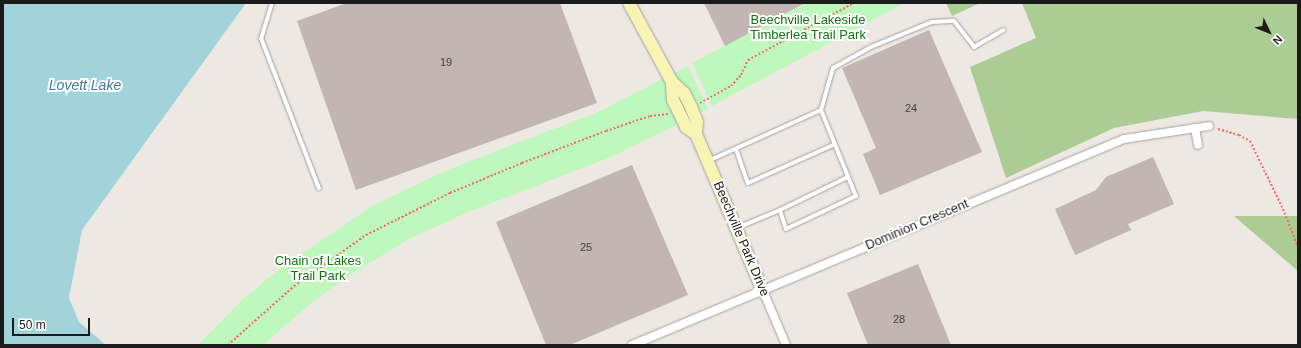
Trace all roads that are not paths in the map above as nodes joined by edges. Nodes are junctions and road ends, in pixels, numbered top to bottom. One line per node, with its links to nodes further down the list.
1 (272, 3): 14 (lane)
2 (629, 3): 4 (street, Beechville Park Drive)
3 (1003, 30): 5 (lane)
4 (672, 82): 8 (street, Beechville Park Drive); 8 (street, Beechville Park Drive)
5 (821, 110): 9 (lane); 11 (lane)
6 (1209, 126): 7 (street, Dominion Crescent)
7 (1196, 128): 10 (street); 17 (street, Dominion Crescent)
8 (696, 134): 12 (street, Beechville Park Drive)
9 (835, 144): 11 (lane); 13 (lane)
10 (1198, 145)
11 (736, 149): 12 (lane)
12 (708, 162): 16 (street, Beechville Park Drive)
13 (848, 177): 15 (lane); 15 (lane)
14 (319, 188)
15 (780, 210): 16 (lane)
16 (737, 229): 17 (street, Beechville Park Drive)
17 (763, 291): 18 (street, Dominion Crescent); 19 (street, Beechville Park Drive)
18 (632, 345)
19 (786, 345)

